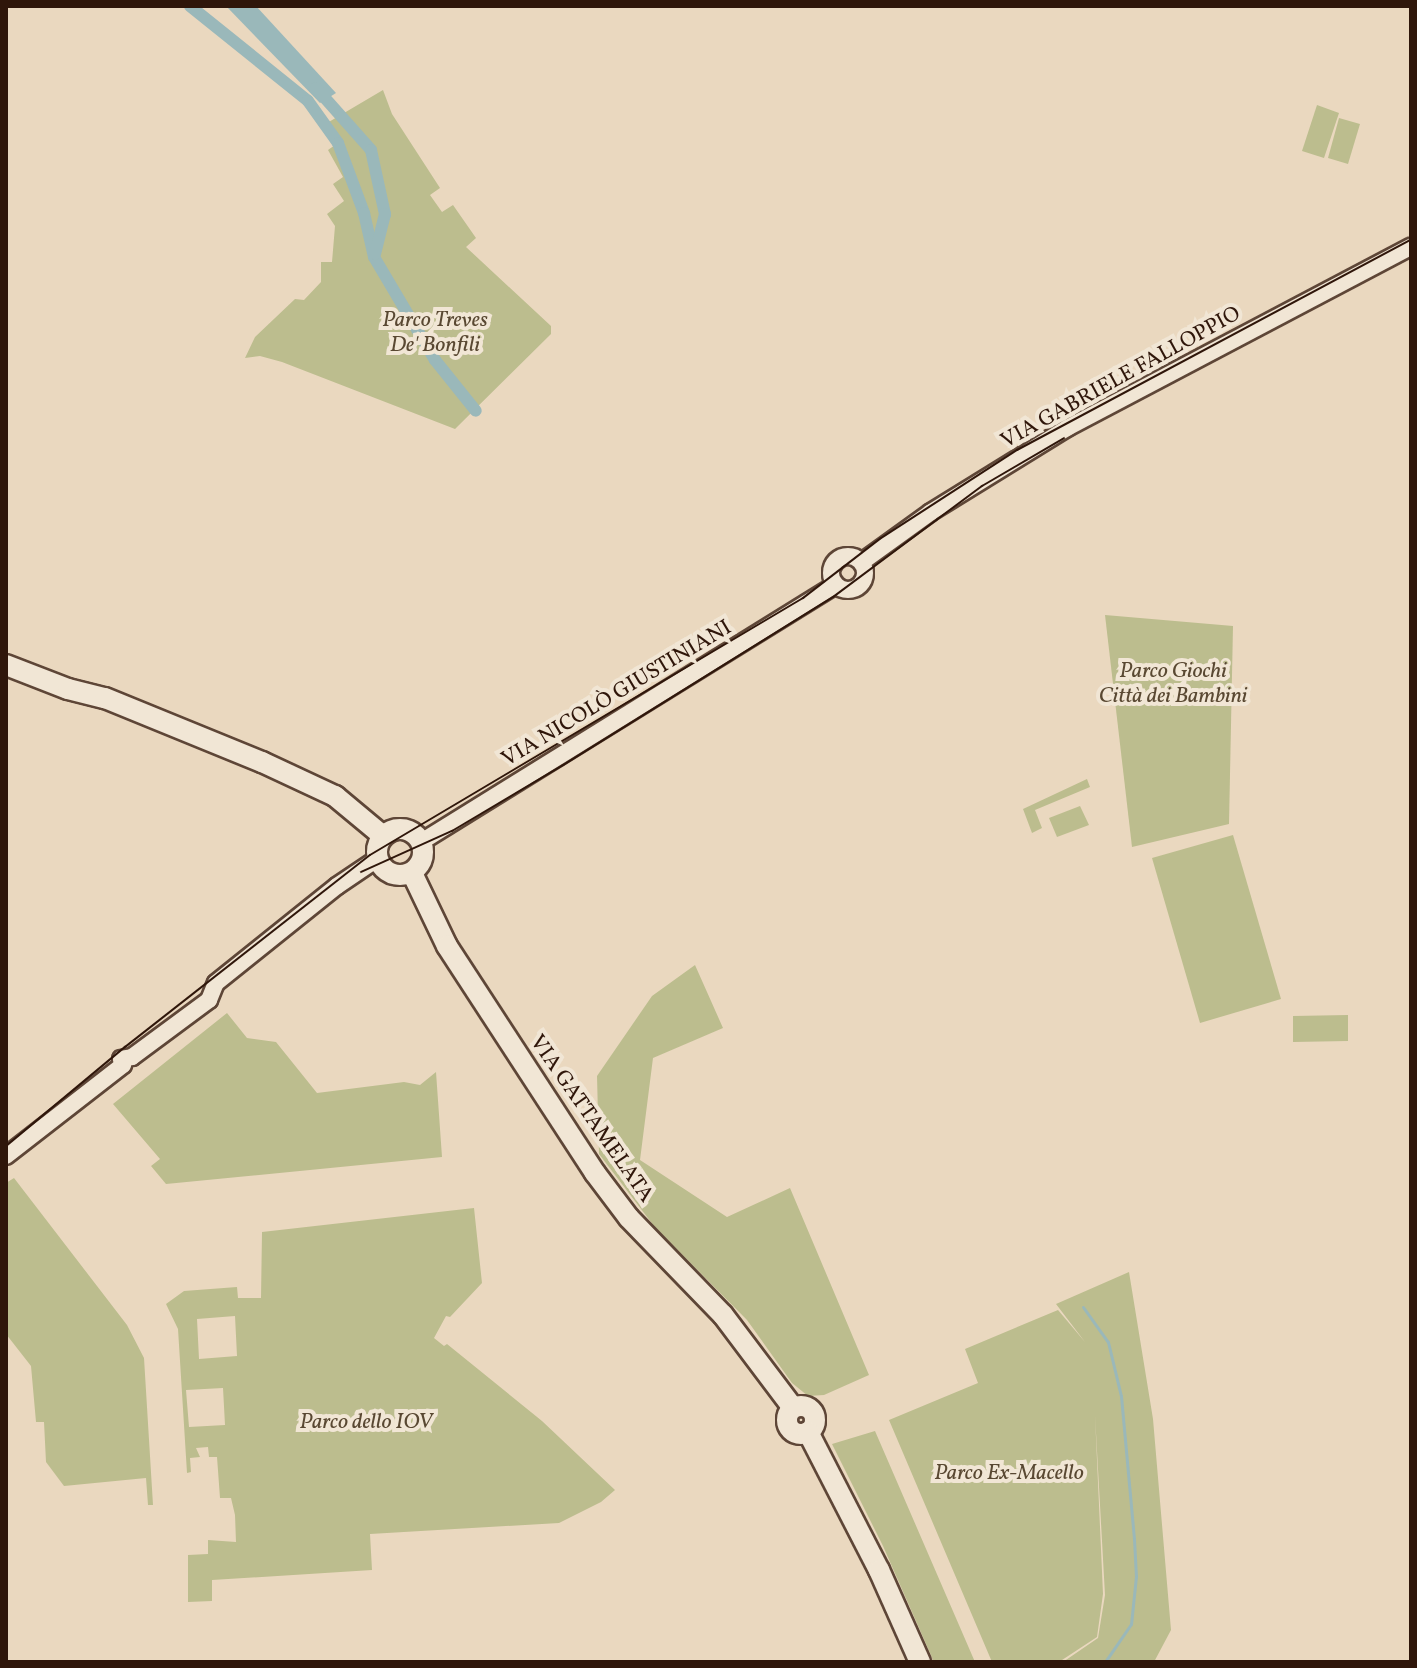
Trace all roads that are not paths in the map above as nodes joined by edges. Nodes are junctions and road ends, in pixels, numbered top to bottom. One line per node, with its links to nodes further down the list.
1 (1411, 247): 2 (street, VIA GABRIELE FALLOPPIO)
2 (862, 562): 3 (street); 3 (street)
3 (836, 585): 8 (street, VIA NICOLÒ GIUSTINIANI)
4 (6, 652): 6 (main road)
5 (6, 665): 6 (main road)
6 (105, 698): 7 (main road)
7 (383, 836): 8 (main road); 9 (main road)
8 (421, 842): 10 (main road)
9 (377, 859): 10 (main road); 11 (street)
10 (412, 873): 12 (main road, VIA GATTAMELATA)
11 (6, 1156)
12 (920, 1662)

